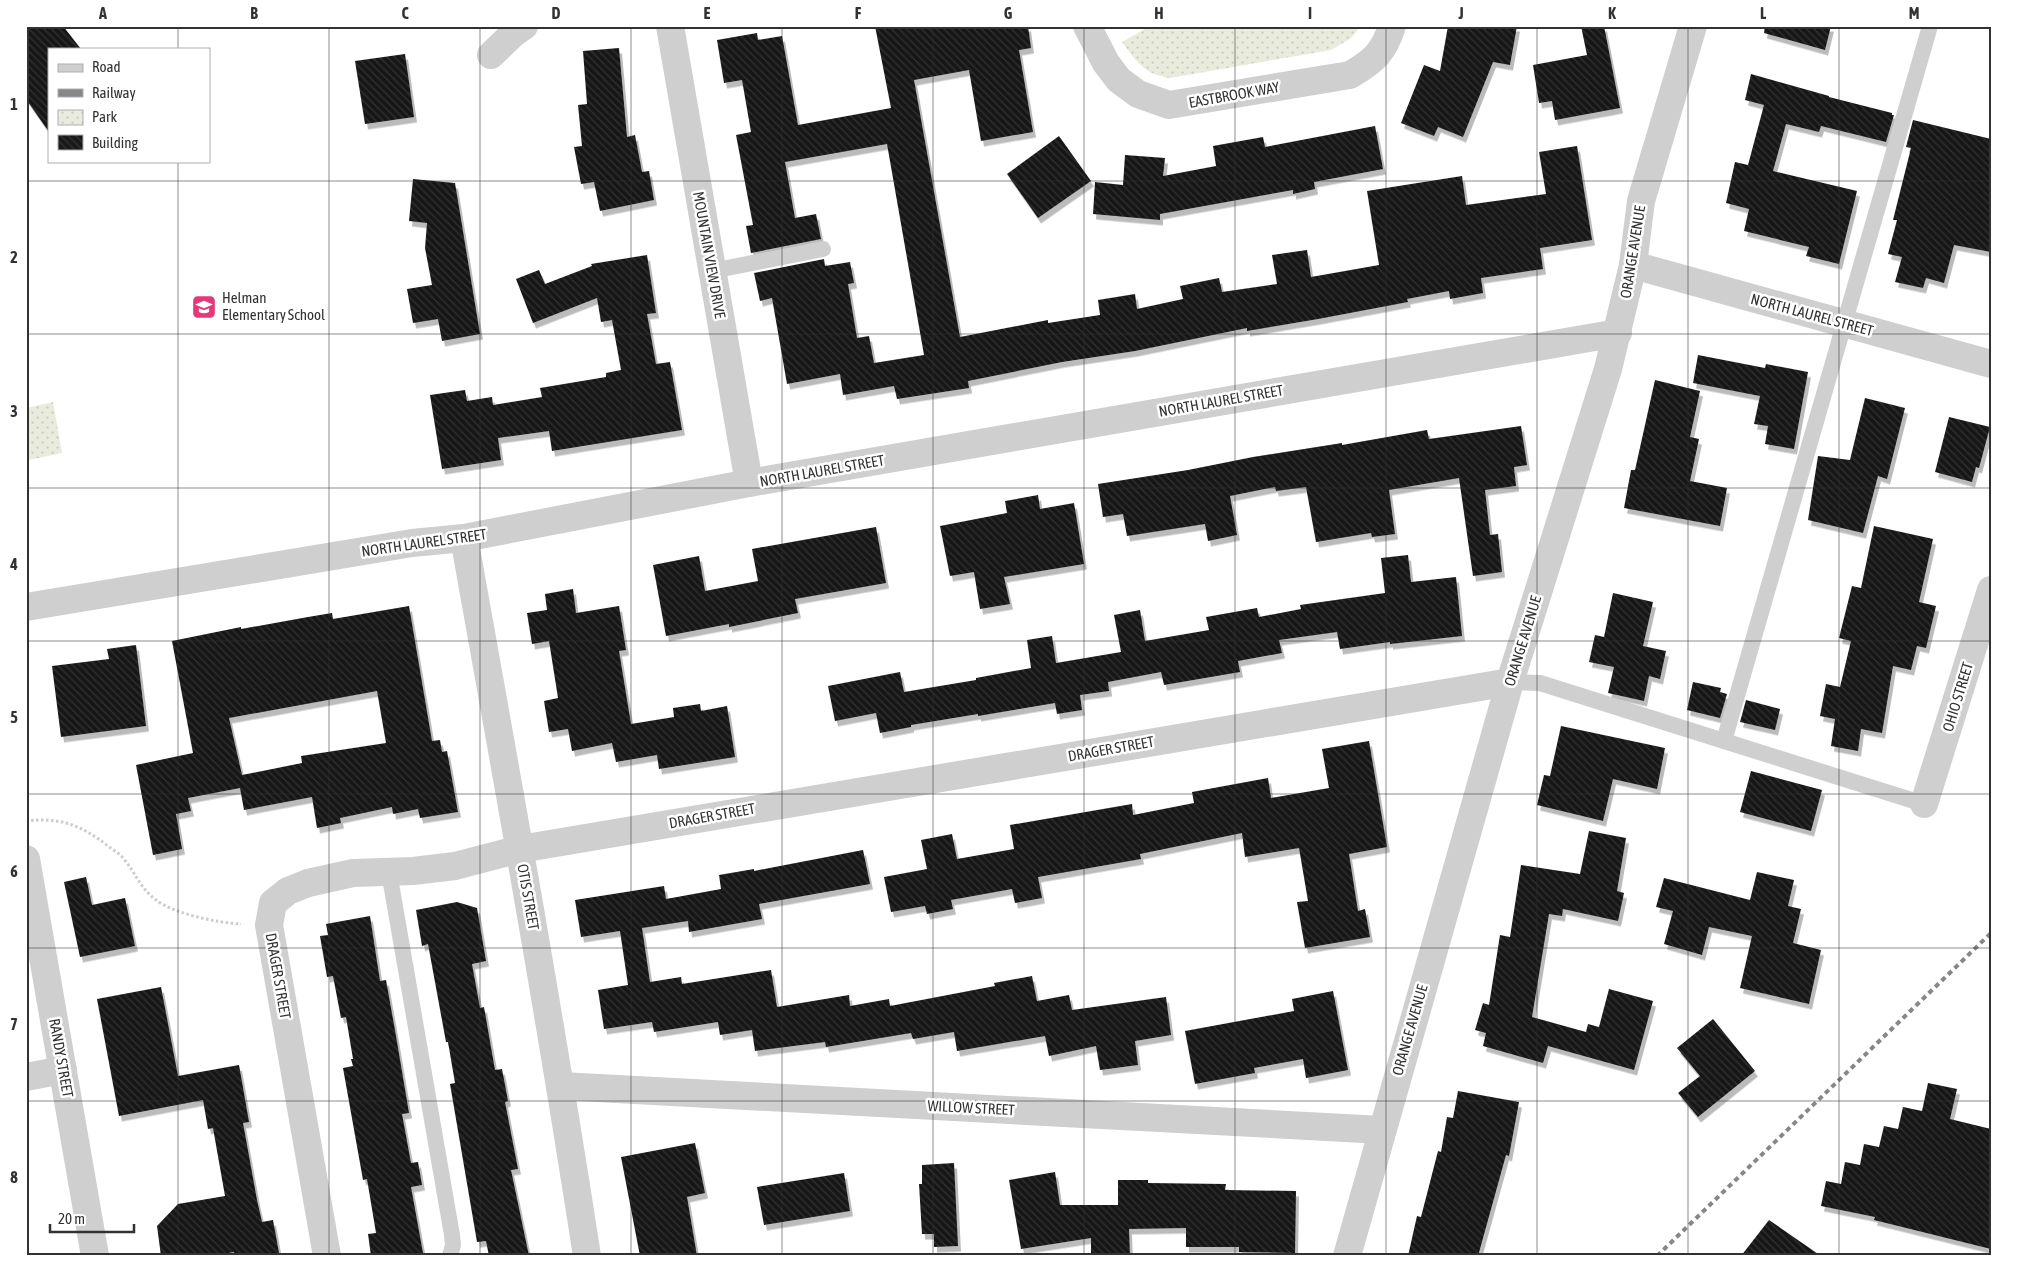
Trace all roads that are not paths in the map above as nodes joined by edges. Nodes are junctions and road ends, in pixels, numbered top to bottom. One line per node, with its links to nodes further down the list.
1 (524, 26): 7 (street)
2 (670, 26): 10 (street, MOUNTAIN VIEW DRIVE)
3 (1087, 26): 4 (street, EASTBROOK WAY)
4 (1392, 26)
5 (1693, 26): 9 (street, ORANGE AVENUE)
6 (1930, 26): 11 (lane)
7 (491, 55)
8 (823, 249): 10 (lane)
9 (1633, 266): 11 (street, NORTH LAUREL STREET); 12 (street, ORANGE AVENUE)
10 (712, 271): 14 (street, MOUNTAIN VIEW DRIVE)
11 (1843, 323): 13 (street, NORTH LAUREL STREET); 19 (lane)
12 (1618, 333): 14 (street, NORTH LAUREL STREET); 18 (street, ORANGE AVENUE)
13 (1991, 364)
14 (749, 483): 15 (street, NORTH LAUREL STREET)
15 (464, 538): 17 (street, NORTH LAUREL STREET); 21 (street, OTIS STREET)
16 (1991, 590): 20 (street, OHIO STREET)
17 (26, 607)
18 (1510, 682): 19 (lane); 21 (street, DRAGER STREET); 27 (street, ORANGE AVENUE)
19 (1724, 741): 20 (lane)
20 (1924, 804)
21 (520, 848): 23 (street, DRAGER STREET); 26 (street, OTIS STREET)
22 (26, 859): 24 (street, RANDY STREET)
23 (389, 872): 29 (street, DRAGER STREET); 30 (lane)
24 (63, 1070): 25 (street); 28 (street, RANDY STREET)
25 (26, 1077)
26 (561, 1086): 27 (street, WILLOW STREET); 31 (street, OTIS STREET)
27 (1382, 1130): 32 (street, ORANGE AVENUE)
28 (95, 1256)
29 (327, 1256)
30 (450, 1256)
31 (586, 1256)
32 (1347, 1256)

